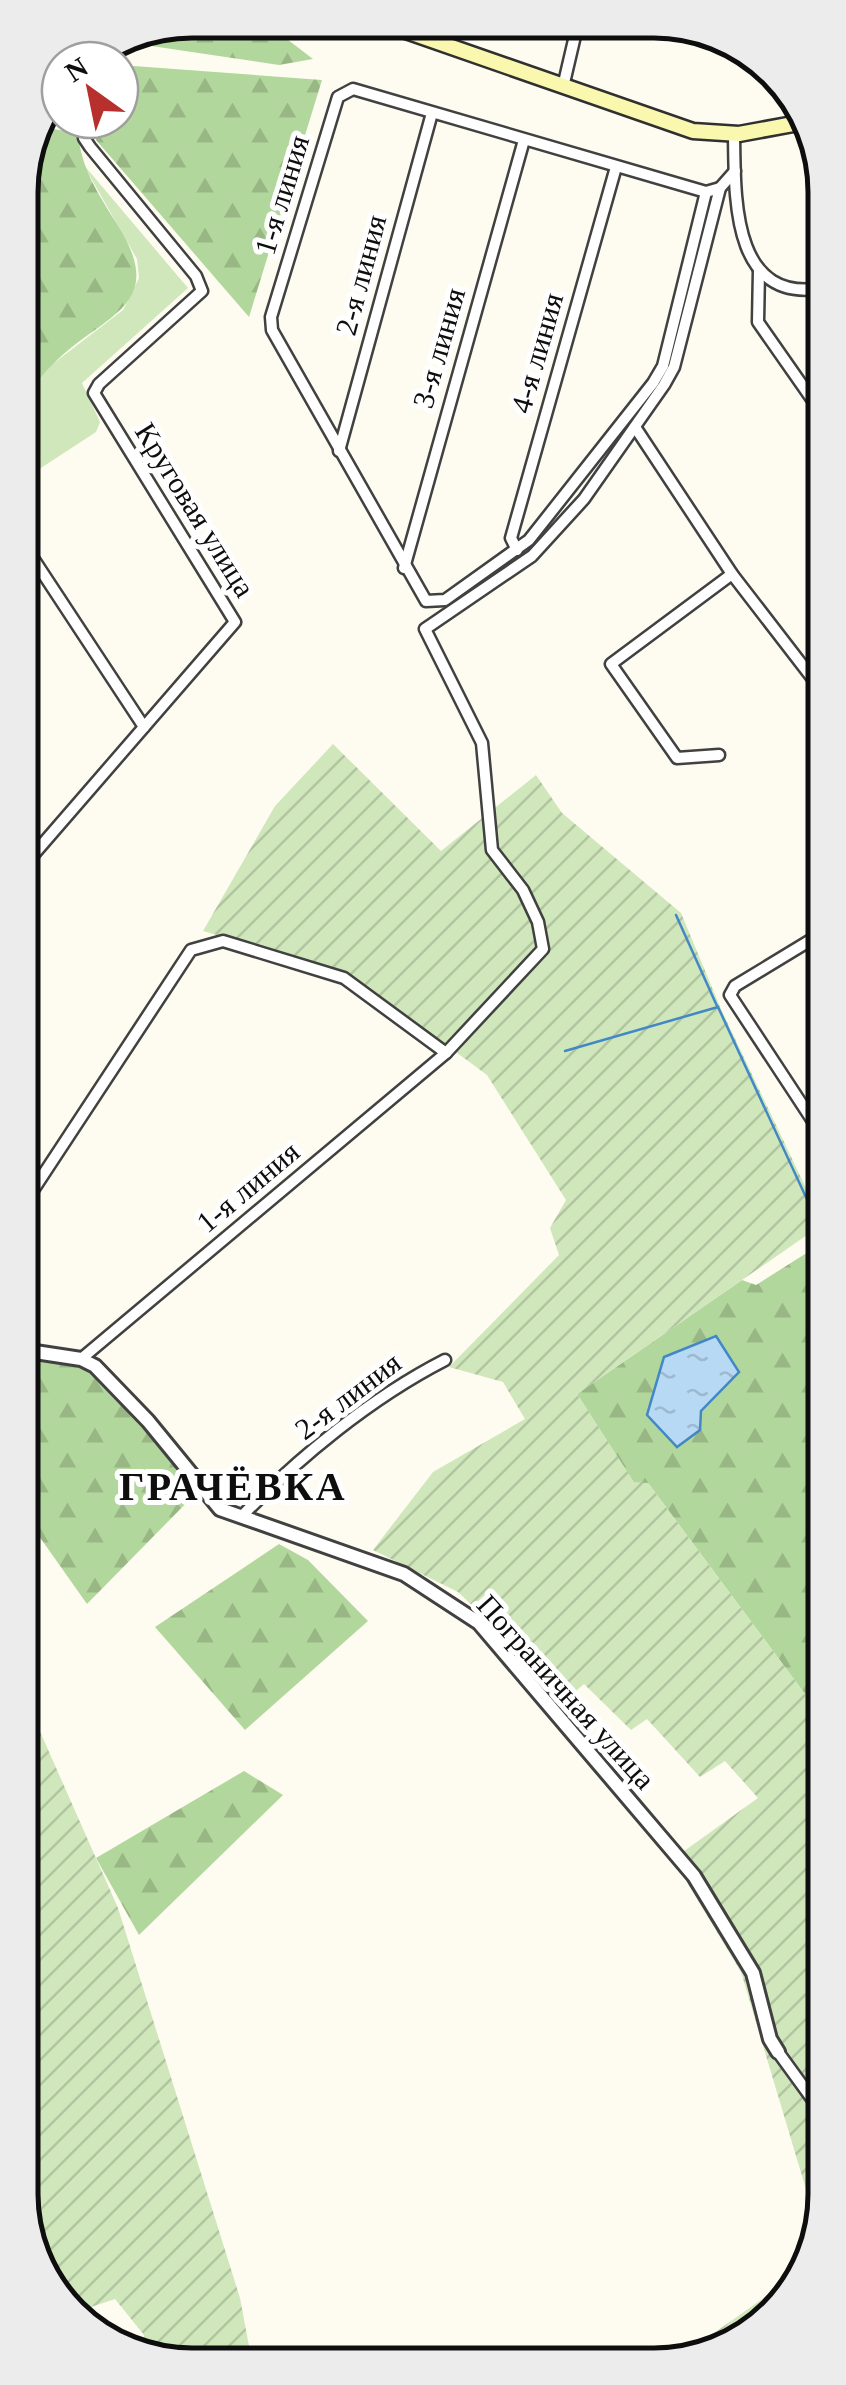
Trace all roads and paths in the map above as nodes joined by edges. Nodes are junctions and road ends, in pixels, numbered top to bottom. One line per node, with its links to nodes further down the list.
1 (425, 38): 3 (main road)
2 (574, 38): 3 (street)
3 (563, 87): 6 (main road)
4 (432, 113): 8 (street); 17 (street, 2-я линия); 17 (street, 1-я линия)
5 (793, 124): 6 (main road)
6 (734, 134): 10 (street)
7 (85, 140): 23 (street, Круговая улица)
8 (524, 140): 9 (street); 20 (street, 3-я линия)
9 (616, 168): 12 (street); 18 (street, 4-я линия)
10 (735, 171): 11 (street); 13 (street)
11 (720, 188): 12 (street); 16 (street)
12 (706, 192): 18 (street)
13 (760, 269): 14 (street); 15 (street)
14 (808, 289)
15 (808, 394)
16 (635, 427): 21 (street); 27 (street, 1-я линия)
17 (338, 451): 20 (street)
18 (517, 550): 20 (street)
19 (38, 566): 23 (street)
20 (404, 570)
21 (732, 574): 22 (street); 24 (street)
22 (808, 671)
23 (144, 728): 25 (street, Круговая улица)
24 (718, 755)
25 (38, 851)
26 (808, 941): 28 (street)
27 (446, 1053): 29 (street); 31 (street, 1-я линия)
28 (808, 1114)
29 (38, 1184)
30 (38, 1352): 31 (street)
31 (82, 1359): 33 (street, Пограничная улица)
32 (445, 1360): 33 (street, 2-я линия)
33 (241, 1517): 34 (street, Пограничная улица)
34 (778, 2052): 35 (street)
35 (808, 2093)

